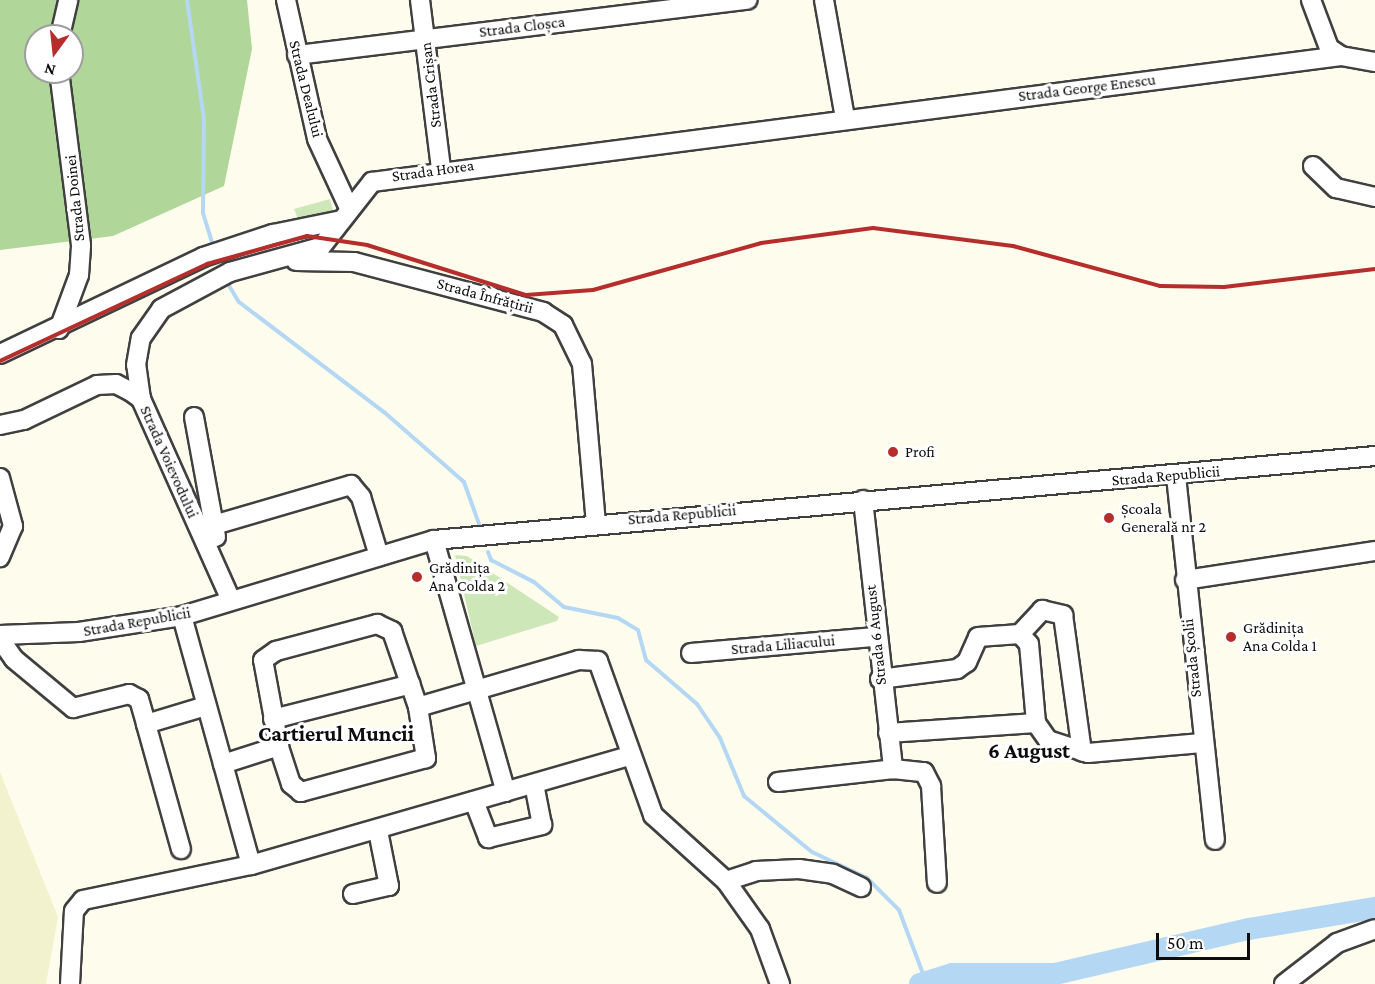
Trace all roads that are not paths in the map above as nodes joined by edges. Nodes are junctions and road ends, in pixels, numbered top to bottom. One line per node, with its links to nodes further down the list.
1 (68, 0): 7 (street)
2 (286, 0): 10 (street, Strada Dealului)
3 (420, 0): 8 (street, Strada Crișan)
4 (748, 0): 8 (street, Strada Cloșca)
5 (1311, 0): 11 (street)
6 (825, 3): 14 (street)
7 (63, 24)
8 (425, 39): 10 (street, Strada Cloșca); 16 (street, Strada Crișan)
9 (1375, 52): 11 (street, Strada George Enescu)
10 (297, 55): 18 (street, Strada Dealului)
11 (1340, 57): 12 (street); 14 (street, Strada George Enescu)
12 (1375, 63)
13 (61, 84): 20 (street, Strada Doinei)
14 (845, 118): 16 (street, Strada Horea)
15 (1313, 166): 17 (street)
16 (441, 169): 18 (street, Strada Horea)
17 (1375, 197)
18 (345, 214): 19 (street, Strada Horea); 20 (street)
19 (272, 260): 22 (street, Strada Horea); 29 (street, Strada Înfrățirii)
20 (58, 329): 21 (street)
21 (0, 354)
22 (141, 399): 24 (street, Strada Voievodului); 36 (street, Strada Voievodului)
23 (194, 417): 30 (street)
24 (0, 425)
25 (1375, 456): 26 (street, Strada Republicii)
26 (1176, 476): 28 (street, Strada Republicii); 35 (street, Strada Școlii)
27 (0, 478): 34 (street)
28 (863, 500): 29 (street, Strada Republicii); 40 (street, Strada 6 August)
29 (596, 523): 31 (street, Strada Republicii)
30 (214, 525): 33 (street); 36 (street)
31 (434, 540): 33 (street, Strada Republicii); 44 (street)
32 (1375, 551): 35 (street)
33 (379, 556): 36 (street, Strada Republicii)
34 (0, 557)
35 (1185, 580): 51 (street, Strada Școlii)
36 (228, 593): 37 (street, Strada Republicii)
37 (182, 616): 39 (street, Strada Republicii); 45 (street)
38 (1020, 634): 42 (street); 48 (street); 53 (street)
39 (0, 637): 49 (street)
40 (875, 637): 41 (street, Strada Liliacului); 42 (street, Strada 6 August)
41 (691, 653)
42 (880, 679): 50 (street, Strada 6 August)
43 (411, 684): 46 (street); 47 (street); 47 (street)
44 (477, 692): 46 (street); 54 (street); 59 (street)
45 (206, 706): 49 (street); 55 (street)
46 (418, 707): 52 (street)
47 (273, 719): 52 (street)
48 (1036, 723): 50 (street); 53 (street)
49 (146, 724): 63 (street)
50 (888, 733): 56 (street, Strada 6 August)
51 (1202, 742): 53 (street); 62 (street, Strada Școlii)
52 (279, 746): 55 (street)
53 (1082, 752)
54 (627, 756): 58 (street); 65 (street)
55 (223, 764): 64 (street)
56 (893, 769): 57 (street); 66 (street)
57 (778, 782)
58 (534, 784): 59 (street); 60 (street)
59 (506, 792): 60 (street)
60 (474, 801): 61 (street)
61 (378, 831): 64 (street); 68 (street)
62 (1215, 840)
63 (181, 849)
64 (251, 865): 70 (street)
65 (726, 881): 67 (street); 71 (street)
66 (937, 883)
67 (861, 887)
68 (353, 894)
69 (1375, 929): 72 (street)
70 (70, 984)
71 (780, 984)
72 (1284, 984)

